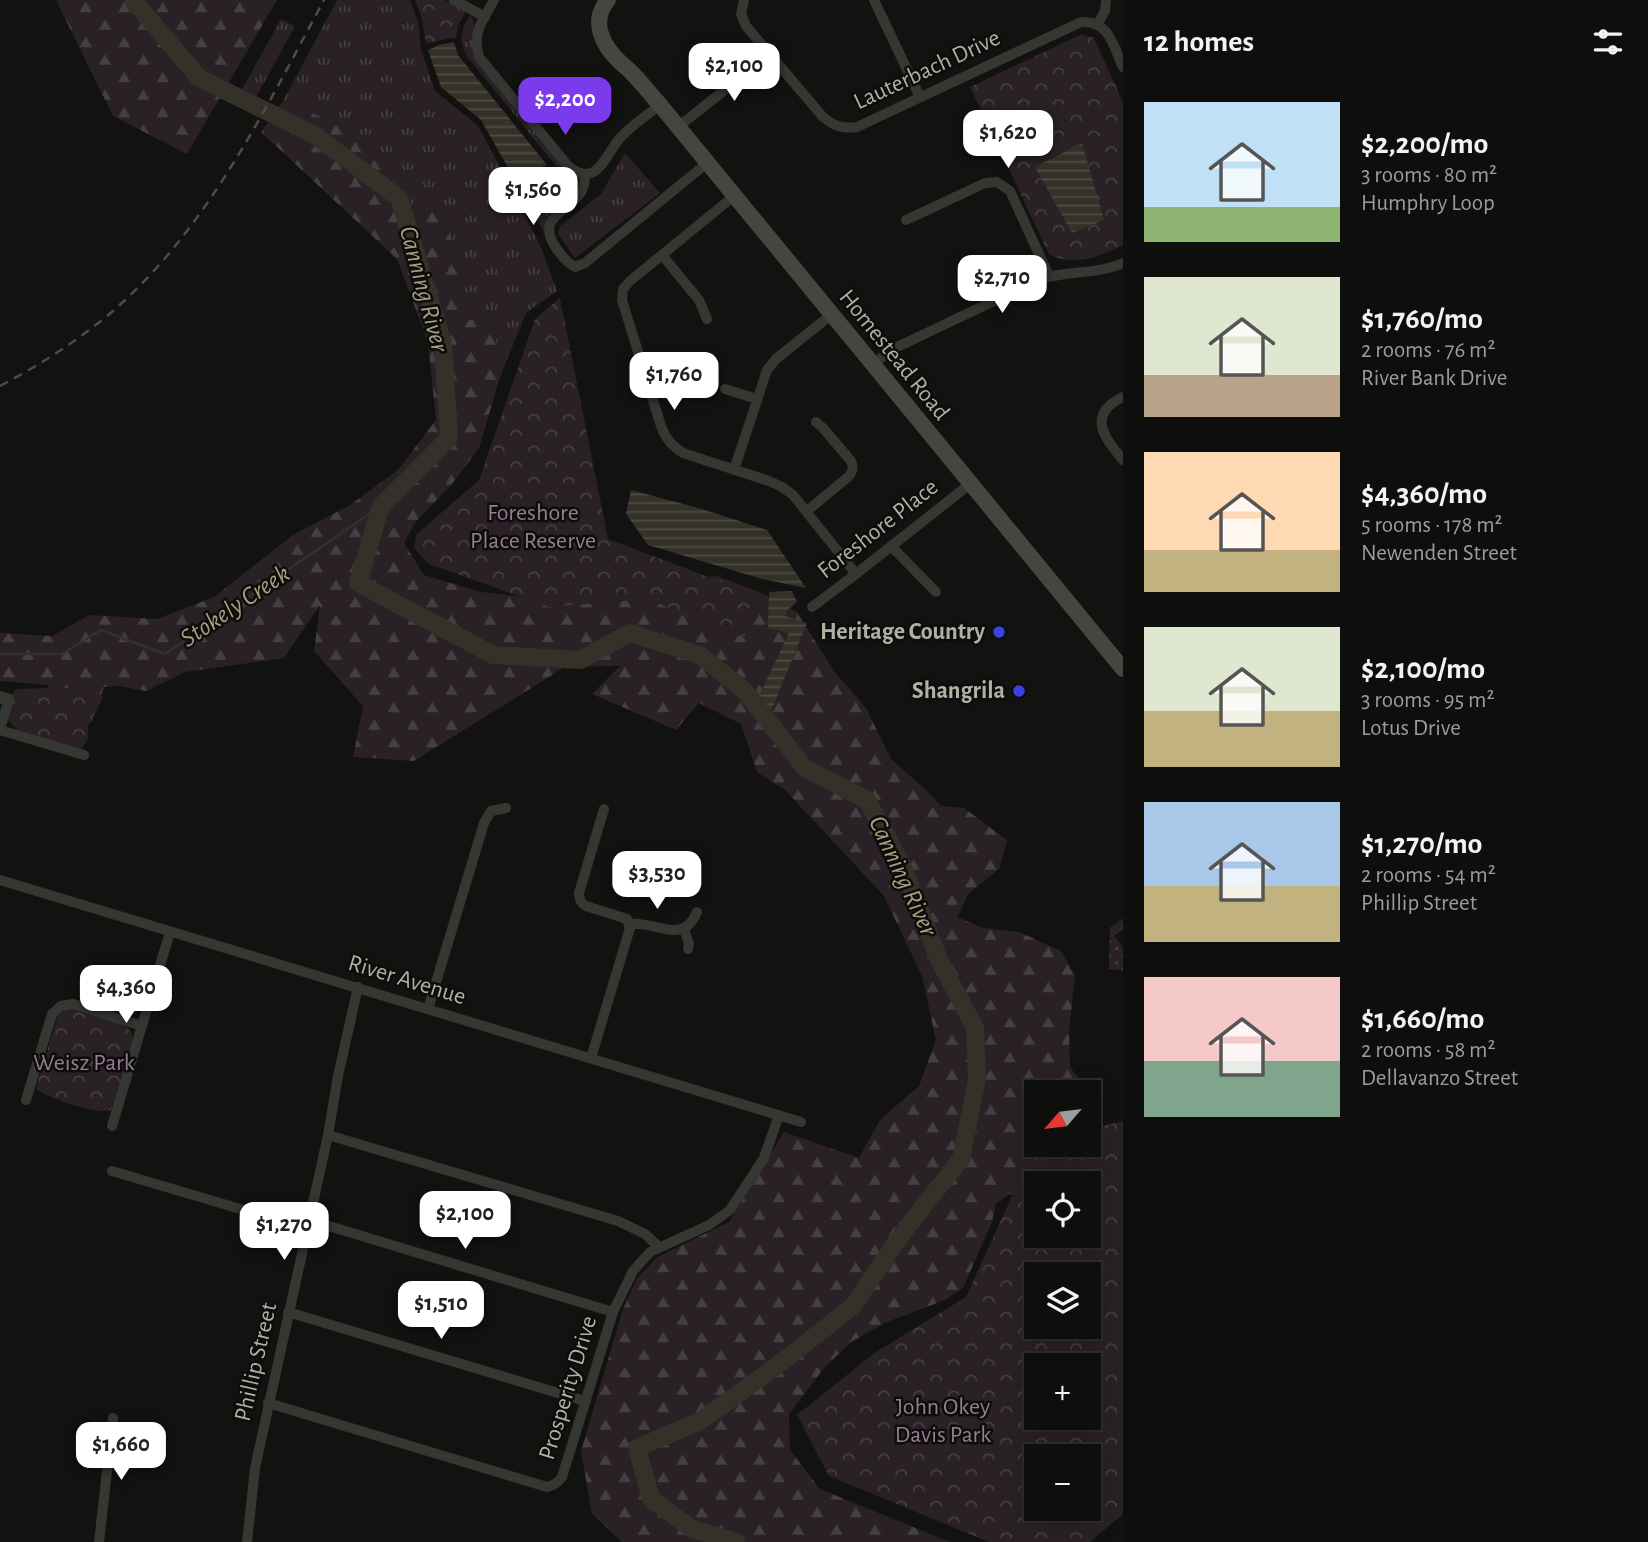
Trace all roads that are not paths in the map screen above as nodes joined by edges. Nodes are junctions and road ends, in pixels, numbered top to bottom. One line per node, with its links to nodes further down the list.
1 (454, 0): 7 (street)
2 (494, 0): 7 (street)
3 (611, 0): 12 (street, Homestead Road)
4 (744, 0): 9 (street, Lauterbach Drive)
5 (874, 0): 11 (street)
6 (1106, 0): 8 (street)
7 (485, 17): 15 (street)
8 (1098, 23): 10 (street); 11 (street, Lauterbach Drive)
9 (770, 54): 11 (street, Lauterbach Drive); 13 (street)
10 (1123, 67)
11 (920, 97)
12 (660, 105): 13 (street, Homestead Road); 15 (street)
13 (678, 127): 14 (street, Homestead Road)
14 (707, 163): 15 (street); 16 (street, Homestead Road)
15 (585, 175)
16 (734, 196): 18 (street); 21 (street, Homestead Road)
17 (906, 220): 20 (street)
18 (662, 255): 22 (street); 29 (street)
19 (1123, 263): 20 (street)
20 (1049, 276): 23 (street)
21 (832, 314): 23 (street, Homestead Road); 26 (street)
22 (706, 319)
23 (873, 364): 30 (street, Homestead Road)
24 (725, 389): 26 (street)
25 (1123, 397): 28 (street)
26 (757, 399): 29 (street)
27 (816, 422): 31 (street)
28 (1123, 460)
29 (734, 470): 31 (street)
30 (970, 484): 32 (street, Foreshore Place); 36 (street, Homestead Road)
31 (807, 511): 33 (street)
32 (891, 546): 33 (street, Foreshore Place); 34 (street)
33 (856, 574): 35 (street, Foreshore Place)
34 (936, 592)
35 (812, 607)
36 (1123, 669)
37 (3, 698): 38 (street)
38 (0, 730): 39 (street)
39 (84, 755)
40 (506, 808): 49 (street)
41 (604, 809): 44 (street)
42 (0, 880): 46 (street, River Avenue)
43 (697, 912): 45 (street)
44 (629, 924): 45 (street); 51 (street)
45 (684, 929): 47 (street)
46 (170, 932): 48 (street, River Avenue); 50 (street)
47 (688, 950)
48 (358, 987): 49 (street, River Avenue); 56 (street, Phillip Street)
49 (429, 1009): 51 (street, River Avenue)
50 (142, 1026): 52 (street); 55 (street)
51 (591, 1058): 53 (street, River Avenue)
52 (26, 1100)
53 (779, 1115): 54 (street, River Avenue); 59 (street, Prosperity Drive)
54 (801, 1122)
55 (112, 1126)
56 (328, 1135): 58 (street, Phillip Street); 59 (street)
57 (112, 1171): 58 (street)
58 (308, 1224): 60 (street, Phillip Street); 61 (street)
59 (654, 1250): 61 (street, Prosperity Drive)
60 (288, 1312): 62 (street); 63 (street, Phillip Street)
61 (613, 1312): 62 (street, Prosperity Drive)
62 (585, 1401): 63 (street, Prosperity Drive)
63 (268, 1403): 66 (street, Phillip Street)
64 (113, 1418): 65 (street)
65 (99, 1542)
66 (247, 1542)

